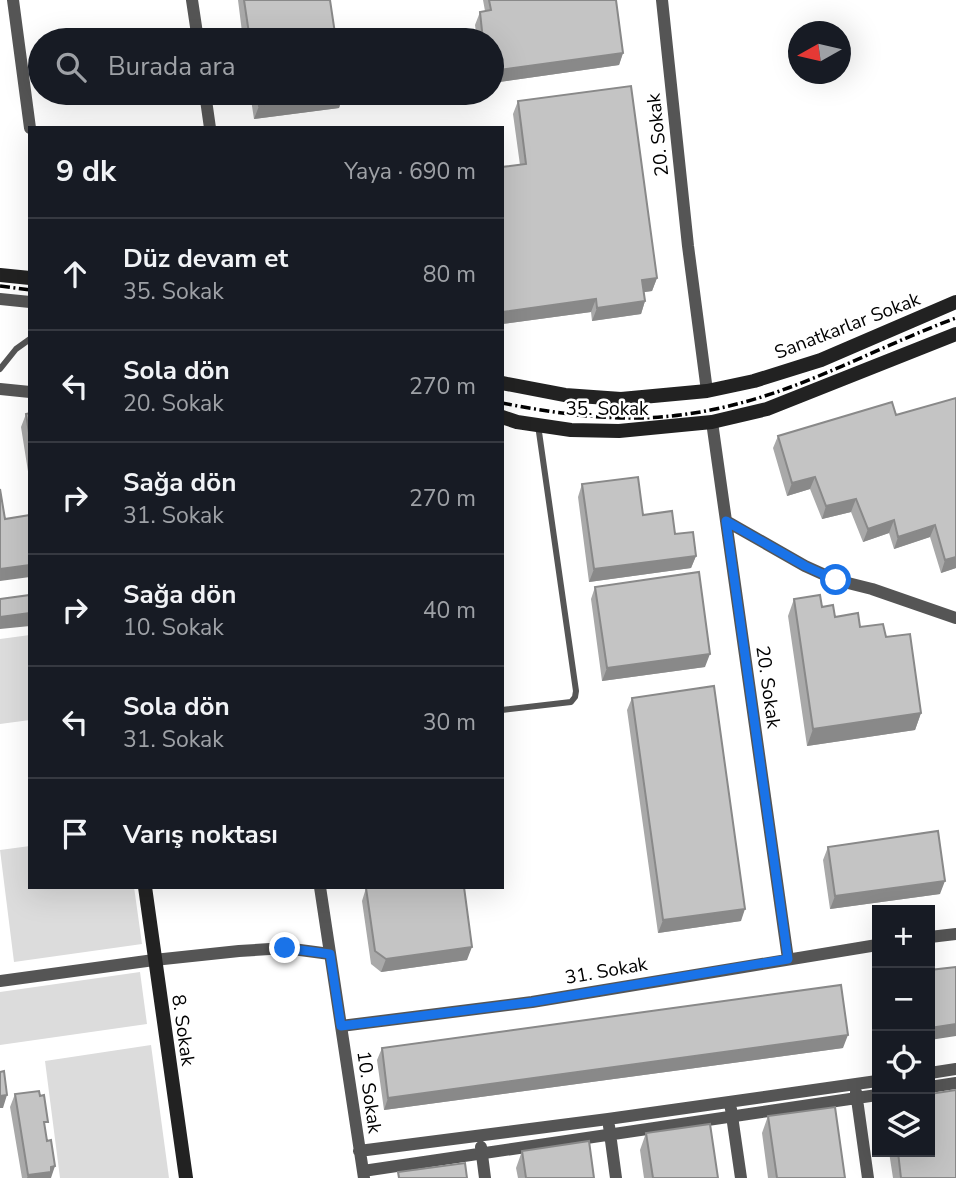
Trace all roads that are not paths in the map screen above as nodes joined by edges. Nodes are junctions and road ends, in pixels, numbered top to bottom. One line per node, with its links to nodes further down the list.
1 (13, 0): 6 (street)
2 (192, 0): 4 (street)
3 (662, 0): 18 (street, 20. Sokak)
4 (196, 28)
5 (207, 105): 7 (street)
6 (30, 126)
7 (210, 126)
8 (0, 275): 9 (street)
9 (28, 278)
10 (0, 299): 11 (street)
11 (28, 303)
12 (956, 303): 18 (street, Sanatkarlar Sokak)
13 (956, 334): 21 (street, 35. Sokak)
14 (28, 340): 15 (lane)
15 (0, 369)
16 (504, 383): 18 (street, Sanatkarlar Sokak)
17 (0, 389): 19 (street)
18 (707, 391)
19 (28, 392)
20 (504, 418): 22 (street, 35. Sokak)
21 (712, 422): 22 (street, 35. Sokak); 23 (street, 20. Sokak)
22 (538, 425): 25 (lane)
23 (726, 521): 24 (street); 32 (street, 20. Sokak)
24 (956, 618)
25 (504, 710)
26 (145, 889): 33 (street, 8. Sokak)
27 (320, 889): 31 (street, 10. Sokak)
28 (956, 934): 29 (street)
29 (935, 936)
30 (872, 946): 32 (street, 31. Sokak)
31 (330, 954): 33 (street); 35 (street, 10. Sokak)
32 (788, 959): 35 (street, 31. Sokak)
33 (155, 960): 34 (street); 52 (street, 8. Sokak)
34 (0, 981)
35 (341, 1026): 49 (street, 10. Sokak)
36 (956, 1069): 37 (street)
37 (935, 1072)
38 (872, 1081): 40 (street)
39 (956, 1083): 41 (street)
40 (855, 1084): 43 (street); 44 (street)
41 (935, 1086)
42 (872, 1096): 43 (street)
43 (856, 1098): 45 (street); 56 (street)
44 (730, 1101): 45 (street); 46 (street)
45 (732, 1116): 47 (street); 55 (street)
46 (608, 1119): 47 (street); 48 (street)
47 (610, 1134): 50 (street); 54 (street)
48 (479, 1136): 49 (street); 50 (street)
49 (359, 1151): 51 (street, 10. Sokak)
50 (481, 1153): 51 (street); 53 (street)
51 (363, 1174)
52 (186, 1178)
53 (485, 1178)
54 (616, 1178)
55 (741, 1178)
56 (868, 1178)

